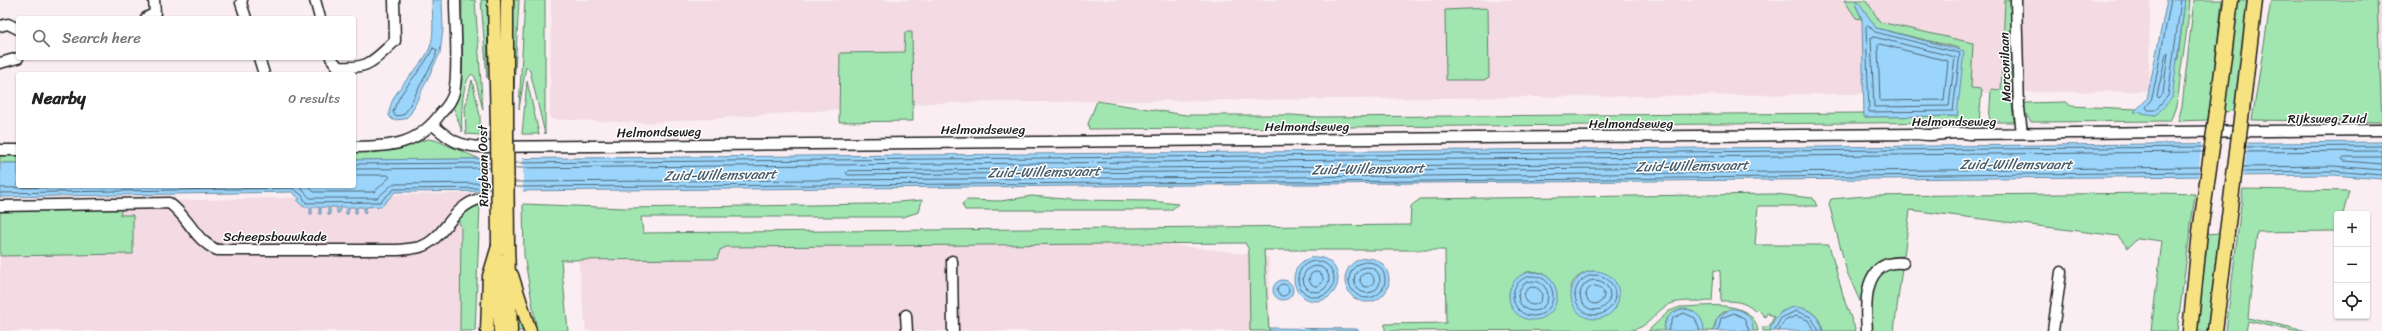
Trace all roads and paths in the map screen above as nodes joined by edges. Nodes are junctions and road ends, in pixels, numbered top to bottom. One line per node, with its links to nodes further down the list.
1 (154, 0): 11 (street)
2 (242, 0): 12 (street)
3 (315, 0): 13 (street)
4 (394, 0): 18 (street)
5 (455, 0): 21 (street)
6 (494, 0): 22 (main road, Ringbaan Oost)
7 (507, 0): 22 (main road, Ringbaan Oost)
8 (2016, 0): 25 (street, Marconilaan)
9 (2231, 0): 45 (highway, bridge)
10 (2255, 0): 46 (highway, bridge)
11 (150, 16)
12 (245, 16)
13 (319, 16)
14 (0, 26): 15 (street)
15 (16, 28)
16 (16, 59): 19 (street)
17 (260, 60): 20 (street)
18 (333, 60)
19 (0, 63)
20 (263, 72)
21 (433, 125): 25 (street, Helmondseweg); 26 (street)
22 (502, 128): 31 (main road, Ringbaan Oost, bridge)
23 (2382, 130): 24 (street, Rijksweg Zuid)
24 (2272, 131): 25 (street, Helmondseweg)
25 (2022, 133)
26 (356, 147)
27 (0, 150): 28 (street)
28 (16, 150)
29 (479, 199): 30 (street, Scheepsbouwkade)
30 (0, 206)
31 (503, 246): 32 (main road, Ringbaan Oost); 38 (main road); 39 (main road, Ringbaan Oost)
32 (508, 260): 40 (main road, Ringbaan Oost); 41 (main road)
33 (952, 261): 43 (street)
34 (1903, 263): 37 (street)
35 (2061, 272): 44 (street)
36 (906, 315): 42 (street)
37 (1866, 327)
38 (487, 331)
39 (500, 331)
40 (511, 331)
41 (530, 331)
42 (906, 331)
43 (953, 331)
44 (2053, 331)
45 (2190, 331)
46 (2215, 331)

